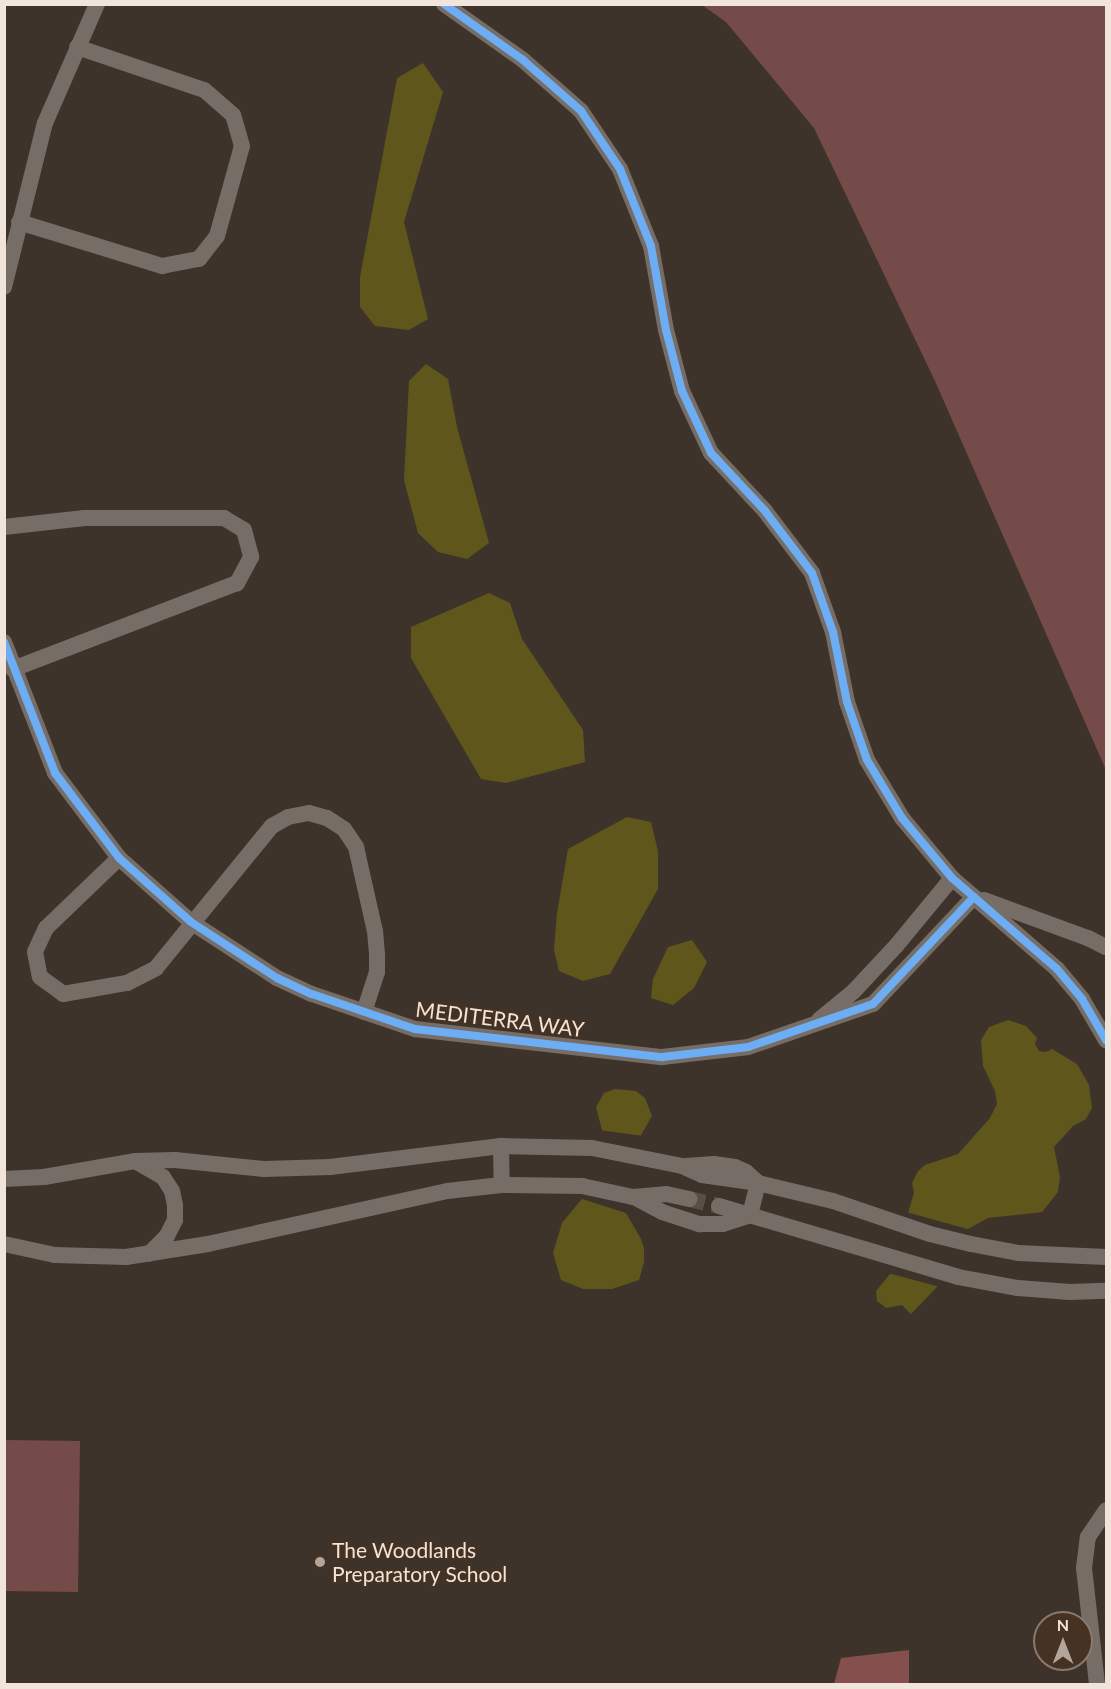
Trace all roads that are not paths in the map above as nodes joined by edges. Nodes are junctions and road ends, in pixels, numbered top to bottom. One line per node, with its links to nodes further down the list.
1 (97, 4): 3 (street)
2 (444, 4): 10 (street)
3 (77, 47): 4 (street); 4 (street)
4 (19, 222): 5 (street)
5 (4, 288)
6 (4, 527): 8 (street)
7 (4, 642): 8 (street, MEDITERRA WAY)
8 (13, 669): 9 (street, MEDITERRA WAY)
9 (119, 858): 12 (street, MEDITERRA WAY); 12 (street)
10 (952, 878): 11 (street); 15 (street, MEDITERRA WAY)
11 (974, 897): 13 (street); 15 (street, MEDITERRA WAY); 16 (street)
12 (191, 922): 14 (street, MEDITERRA WAY); 14 (street)
13 (1107, 947)
14 (364, 1012): 15 (street, MEDITERRA WAY)
15 (809, 1028)
16 (1107, 1040)
17 (501, 1146): 18 (street); 20 (street); 21 (street)
18 (135, 1161): 19 (street); 27 (street)
19 (4, 1179)
20 (758, 1183): 25 (street); 28 (street)
21 (502, 1185): 22 (street); 27 (street)
22 (633, 1197): 23 (street); 25 (street)
23 (689, 1199)
24 (719, 1206): 25 (street)
25 (750, 1215): 29 (street)
26 (4, 1244): 27 (street)
27 (149, 1254)
28 (1107, 1257)
29 (1107, 1291)
30 (1107, 1510): 31 (street)
31 (1097, 1684)

